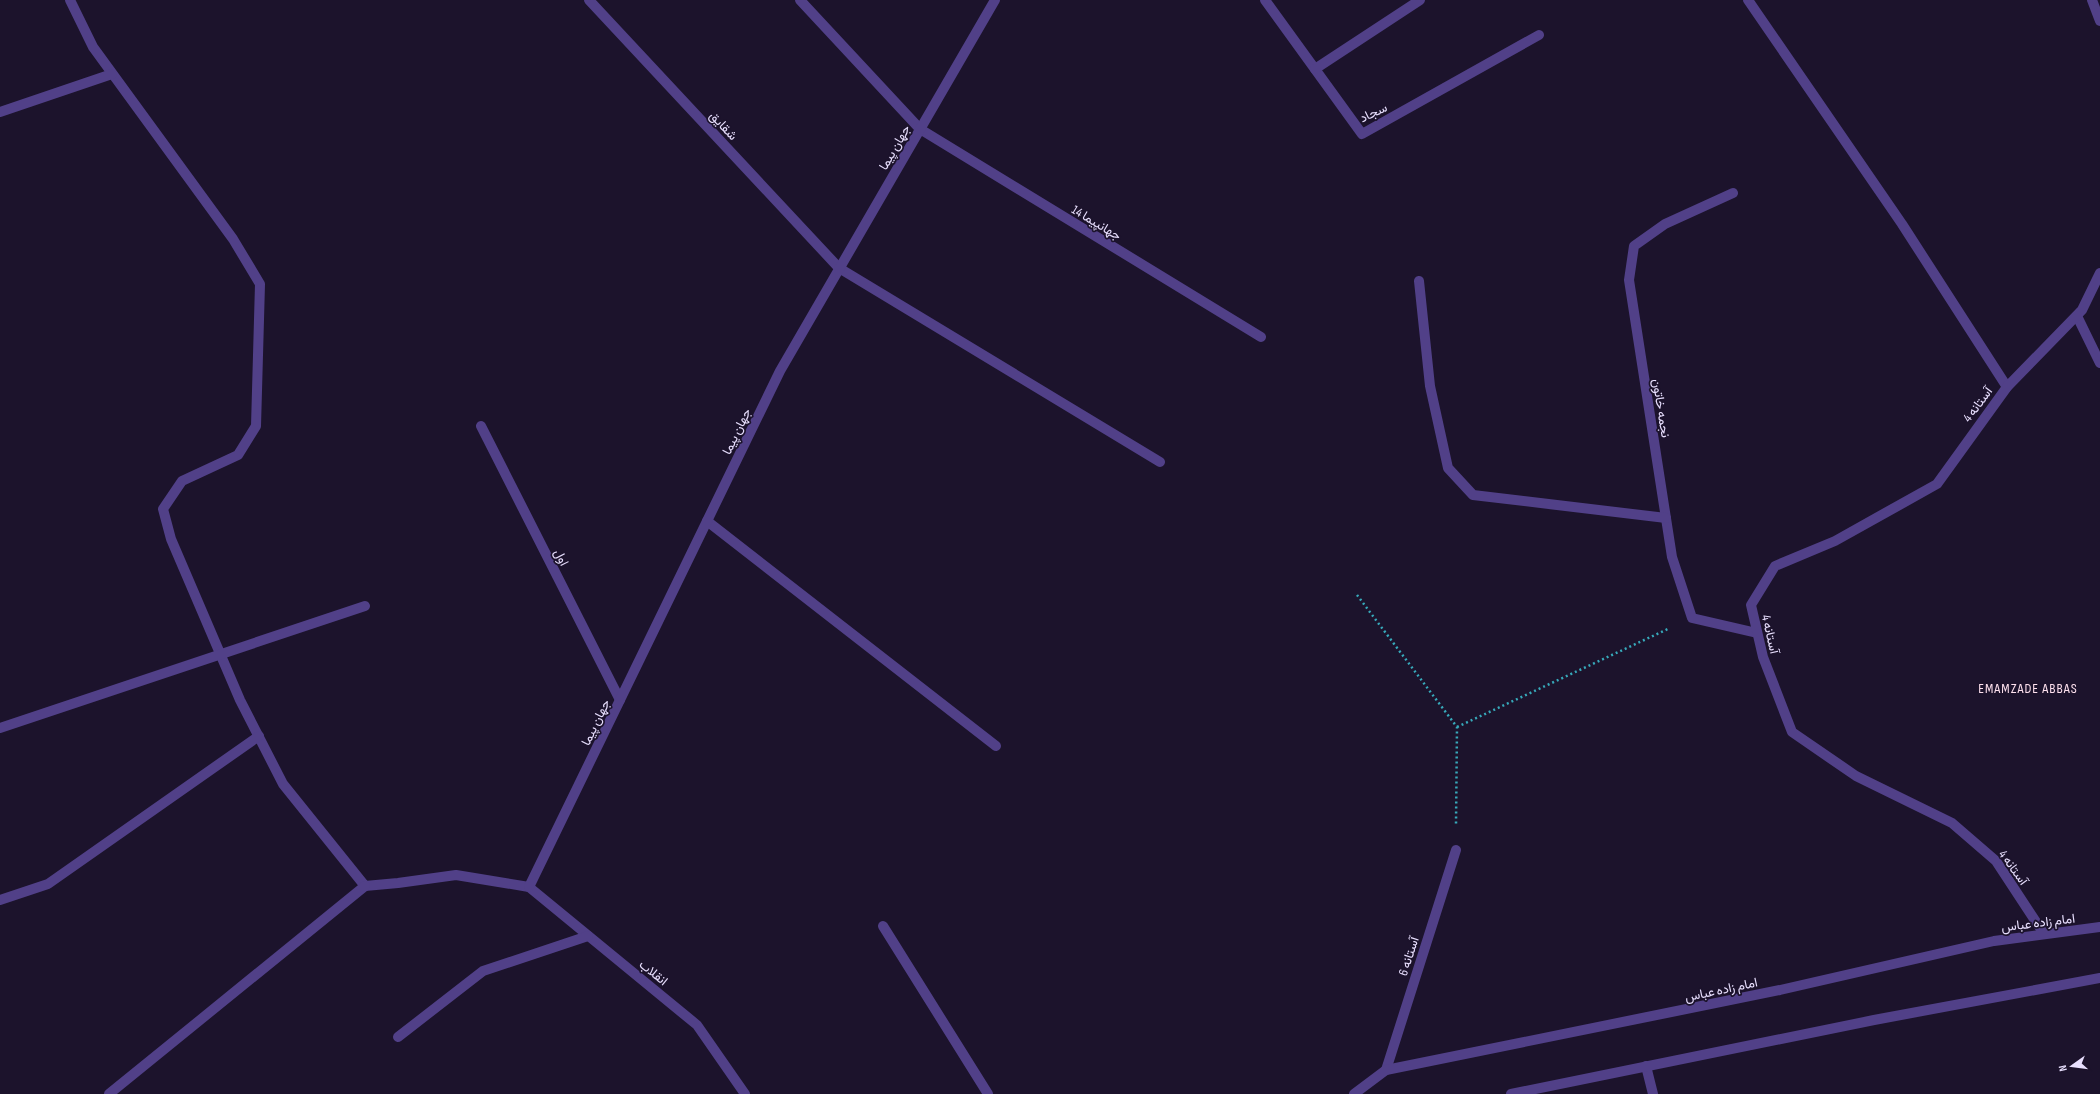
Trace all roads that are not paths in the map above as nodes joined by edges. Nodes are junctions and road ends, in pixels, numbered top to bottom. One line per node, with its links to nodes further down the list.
1 (70, 0): 12 (street)
2 (589, 0): 16 (street, شقایق)
3 (800, 0): 14 (street, جهانپیما 14)
4 (995, 0): 14 (street, جهان پیما)
5 (1265, 0): 11 (street, سجاد)
6 (1420, 0): 11 (street)
7 (1748, 0): 22 (street)
8 (2092, 0): 9 (street)
9 (2100, 21)
10 (1539, 35): 11 (street, سجاد)
11 (1315, 69)
12 (112, 74): 13 (street); 29 (street)
13 (0, 112)
14 (920, 129): 16 (street, جهان پیما); 20 (street, جهانپیما 14)
15 (1733, 193): 25 (street, نجمه خاتون)
16 (839, 268): 24 (street, شقایق); 26 (street, جهان پیما)
17 (2100, 273): 19 (street, آستانه 4)
18 (1419, 281): 25 (street)
19 (2076, 316): 21 (street); 22 (street, آستانه 4)
20 (1261, 337)
21 (2100, 363)
22 (2007, 387): 28 (street, آستانه 4)
23 (481, 426): 30 (street, اول)
24 (1160, 462)
25 (1666, 518): 28 (street, نجمه خاتون)
26 (707, 520): 30 (street, جهان پیما); 33 (street)
27 (365, 606): 29 (street)
28 (1757, 633): 40 (street, آستانه 4)
29 (221, 655): 31 (street); 32 (street)
30 (620, 700): 36 (street, جهان پیما)
31 (0, 728)
32 (259, 736): 35 (street); 37 (street)
33 (996, 746)
34 (1456, 850): 45 (street, آستانه 6)
35 (366, 886): 36 (street); 46 (street)
36 (529, 887): 41 (street, انقلاب)
37 (0, 900)
38 (883, 926): 48 (street)
39 (2100, 927): 40 (street, امام زاده عباس)
40 (2044, 934): 45 (street, امام زاده عباس)
41 (588, 936): 43 (street); 47 (street, انقلاب)
42 (2100, 978): 44 (street)
43 (398, 1037)
44 (1646, 1066): 50 (street); 51 (street)
45 (1386, 1070): 49 (street, امام زاده عباس)
46 (109, 1094)
47 (745, 1094)
48 (988, 1094)
49 (1354, 1094)
50 (1510, 1094)
51 (1653, 1094)

